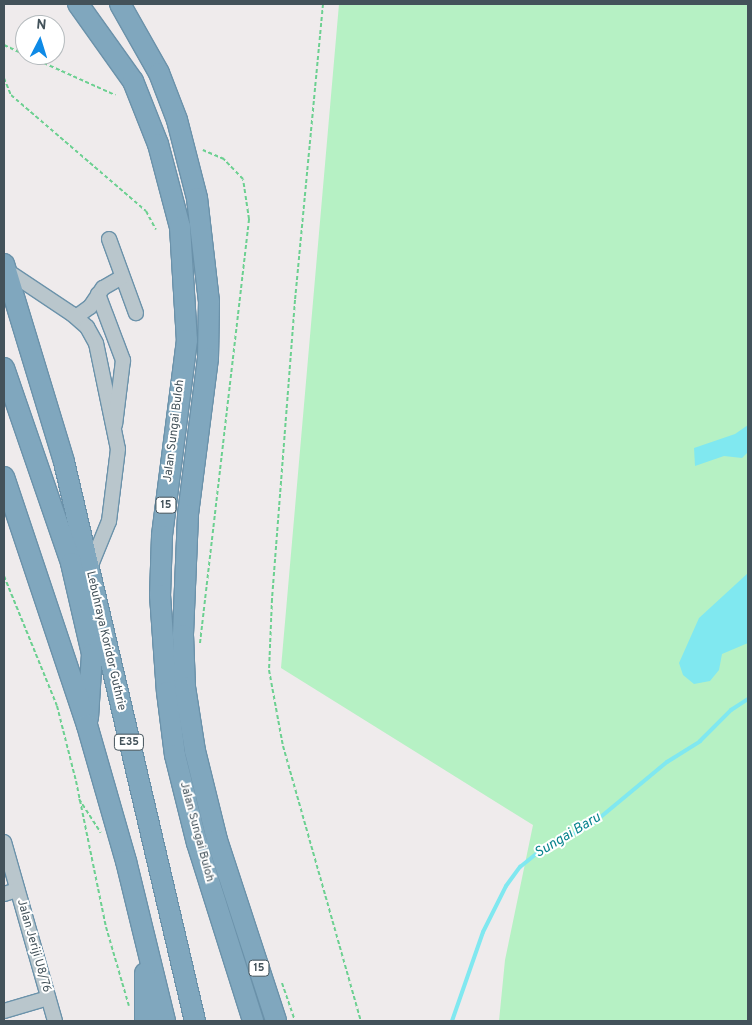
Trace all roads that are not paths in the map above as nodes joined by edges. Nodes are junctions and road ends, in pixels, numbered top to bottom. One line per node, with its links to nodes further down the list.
1 (78, 4): 23 (highway, Jalan Sungai Buloh / 15)
2 (120, 4): 24 (highway, Jalan Sungai Buloh / 15)
3 (108, 239): 5 (street)
4 (5, 267): 8 (street); 12 (highway, Lebuhraya Koridor Guthrie / E35)
5 (122, 277): 6 (street); 7 (street)
6 (98, 294): 8 (street); 10 (street)
7 (136, 313)
8 (76, 317): 10 (street)
9 (4, 368): 13 (highway)
10 (114, 428): 12 (street)
11 (4, 477): 13 (highway, E35)
12 (89, 572): 22 (highway, Lebuhraya Koridor Guthrie / E35)
13 (87, 725): 16 (highway, E35)
14 (4, 842): 15 (street, Jalan Jeriji U8/76)
15 (10, 892): 17 (street, Jalan Jeriji U8/76)
16 (145, 946): 19 (highway); 21 (highway, E35)
17 (48, 998): 18 (street); 20 (street, Jalan Jeriji U8/76)
18 (4, 1011)
19 (138, 1017)
20 (55, 1021)
21 (165, 1021)
22 (195, 1021)
23 (253, 1021)
24 (276, 1021)

